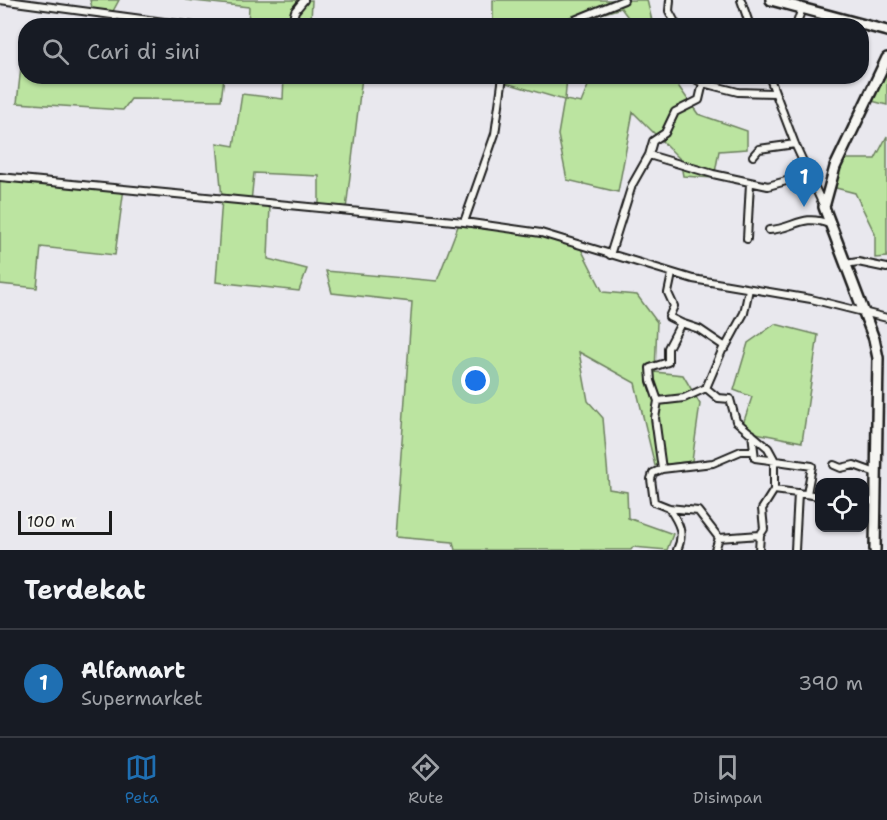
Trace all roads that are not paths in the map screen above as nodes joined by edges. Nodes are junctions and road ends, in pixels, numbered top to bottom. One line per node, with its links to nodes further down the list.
1 (3, 0): 8 (street)
2 (304, 0): 9 (street)
3 (624, 0): 10 (street)
4 (670, 0): 11 (street)
5 (741, 0): 12 (street)
6 (771, 0): 7 (main road)
7 (802, 8): 13 (street); 14 (main road)
8 (135, 18)
9 (293, 18)
10 (580, 18)
11 (673, 18)
12 (747, 18)
13 (799, 18)
14 (829, 18)
15 (869, 28): 16 (main road)
16 (887, 32)
17 (887, 58): 28 (main road)
18 (501, 84): 29 (street)
19 (703, 84): 21 (street); 23 (street)
20 (772, 84): 21 (street)
21 (775, 93): 22 (street)
22 (795, 144): 24 (street); 25 (street)
23 (649, 154): 27 (street); 33 (street)
24 (753, 156)
25 (808, 175): 27 (street); 28 (street)
26 (0, 177): 29 (street)
27 (750, 183): 32 (street)
28 (824, 207): 30 (main road)
29 (464, 222): 33 (street)
30 (829, 225): 31 (street); 34 (main road)
31 (769, 230)
32 (747, 239)
33 (610, 255): 36 (street)
34 (845, 264): 35 (street); 38 (main road)
35 (887, 268)
36 (672, 274): 37 (street); 40 (street)
37 (749, 289): 38 (street); 41 (street)
38 (864, 313): 39 (street); 49 (main road)
39 (887, 318)
40 (681, 323): 41 (street); 43 (street)
41 (725, 348): 42 (street)
42 (706, 388): 43 (street); 44 (street)
43 (658, 401): 48 (street)
44 (752, 434): 45 (street); 46 (street)
45 (752, 451): 46 (street); 48 (street)
46 (774, 459): 50 (street); 52 (street)
47 (834, 465): 49 (street)
48 (662, 469): 56 (street)
49 (876, 473): 55 (main road)
50 (774, 490): 51 (street); 57 (street)
51 (798, 493): 52 (street); 62 (street)
52 (807, 494): 53 (street)
53 (815, 495)
54 (869, 501): 55 (street)
55 (875, 502): 63 (main road)
56 (669, 508): 58 (street); 59 (street)
57 (760, 535): 58 (street); 61 (street)
58 (719, 538): 60 (street)
59 (677, 550)
60 (715, 550)
61 (759, 550)
62 (795, 550)
63 (875, 550)

